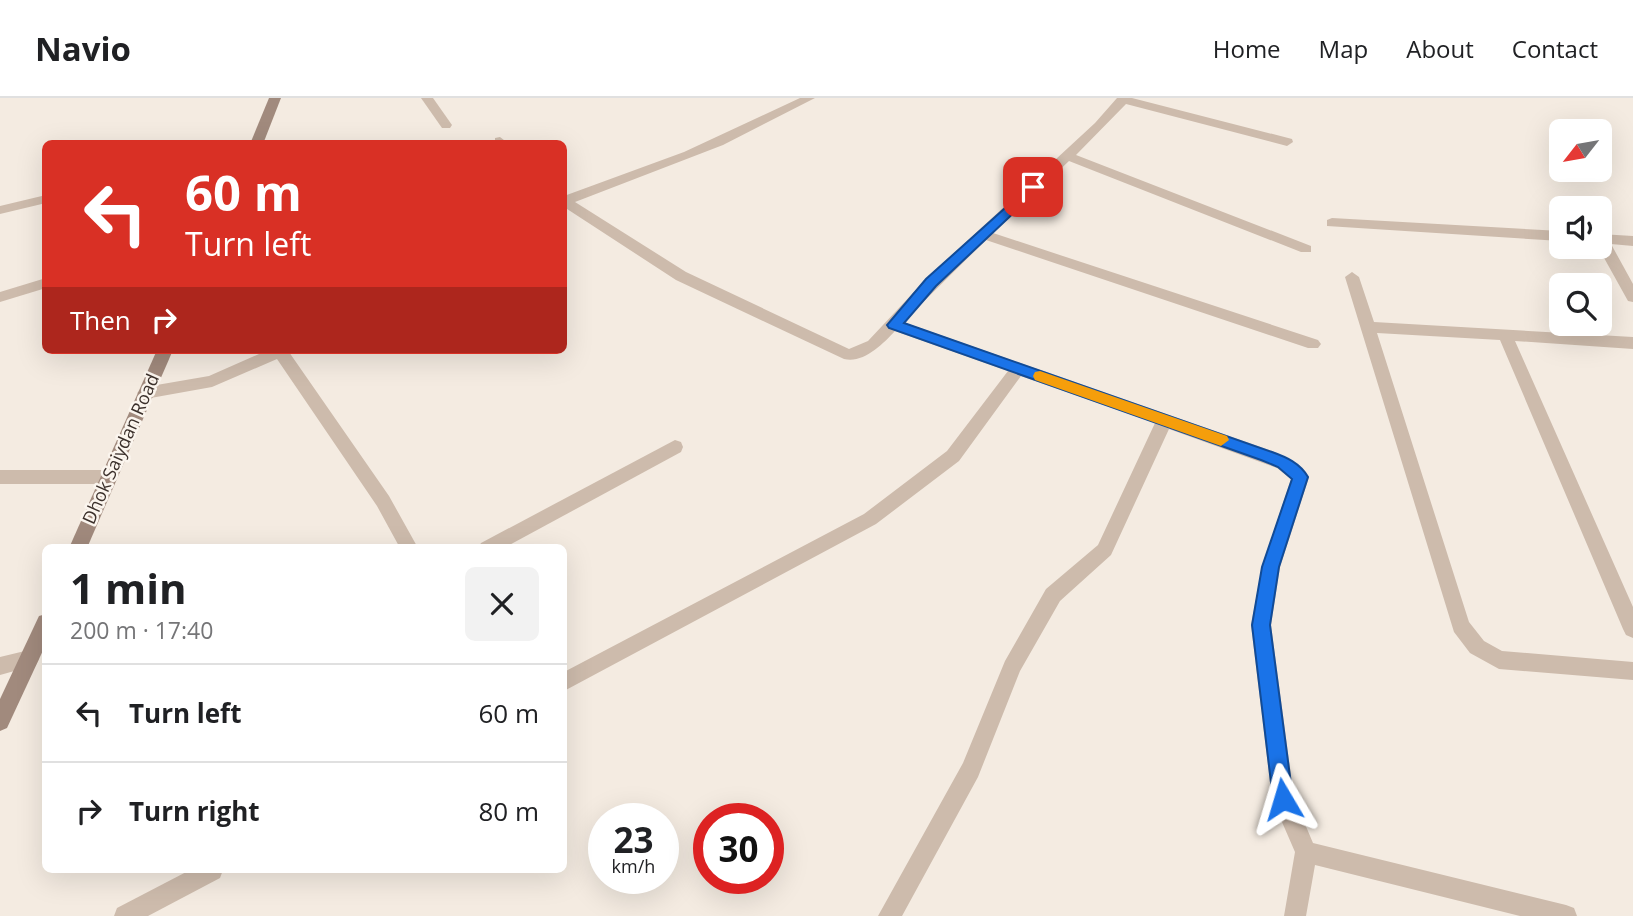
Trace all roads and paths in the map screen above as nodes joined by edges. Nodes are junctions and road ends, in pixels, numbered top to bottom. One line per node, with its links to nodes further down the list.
1 (275, 98): 6 (main road)
2 (427, 98): 5 (street)
3 (809, 98): 10 (street)
4 (1123, 99): 7 (street); 8 (street)
5 (446, 125)
6 (258, 140)
7 (1287, 142)
8 (1067, 156): 14 (street); 18 (street)
9 (42, 200): 12 (street)
10 (567, 200)
11 (567, 203): 24 (street)
12 (0, 210)
13 (1332, 223): 15 (street)
14 (983, 234): 24 (street); 28 (street)
15 (1549, 235)
16 (1612, 240): 17 (street)
17 (1633, 241)
18 (1306, 249)
19 (1611, 259): 22 (street)
20 (1352, 277): 25 (street)
21 (42, 284): 23 (street)
22 (1633, 297)
23 (0, 298)
24 (894, 325): 32 (street)
25 (1368, 327): 26 (street); 45 (street)
26 (1505, 335): 27 (street); 41 (street)
27 (1633, 343)
28 (1313, 344)
29 (163, 354): 33 (main road, Dhok Saiydan Road)
30 (275, 354): 33 (street)
31 (284, 354): 39 (street)
32 (1018, 369): 34 (street); 46 (street)
33 (145, 393): 37 (main road, Dhok Saiydan Road)
34 (1165, 420): 48 (street); 51 (street)
35 (674, 447): 40 (street)
36 (0, 477): 37 (street)
37 (108, 477): 38 (main road, Dhok Saiydan Road)
38 (80, 544)
39 (406, 544)
40 (494, 544)
41 (1633, 629)
42 (42, 631): 43 (main road)
43 (29, 659): 44 (street); 47 (main road)
44 (0, 666)
45 (1633, 671)
46 (567, 680)
47 (0, 721)
48 (1306, 852): 52 (street); 53 (street)
49 (206, 873): 50 (street)
50 (125, 916)
51 (889, 916)
52 (1295, 916)
53 (1566, 916)

